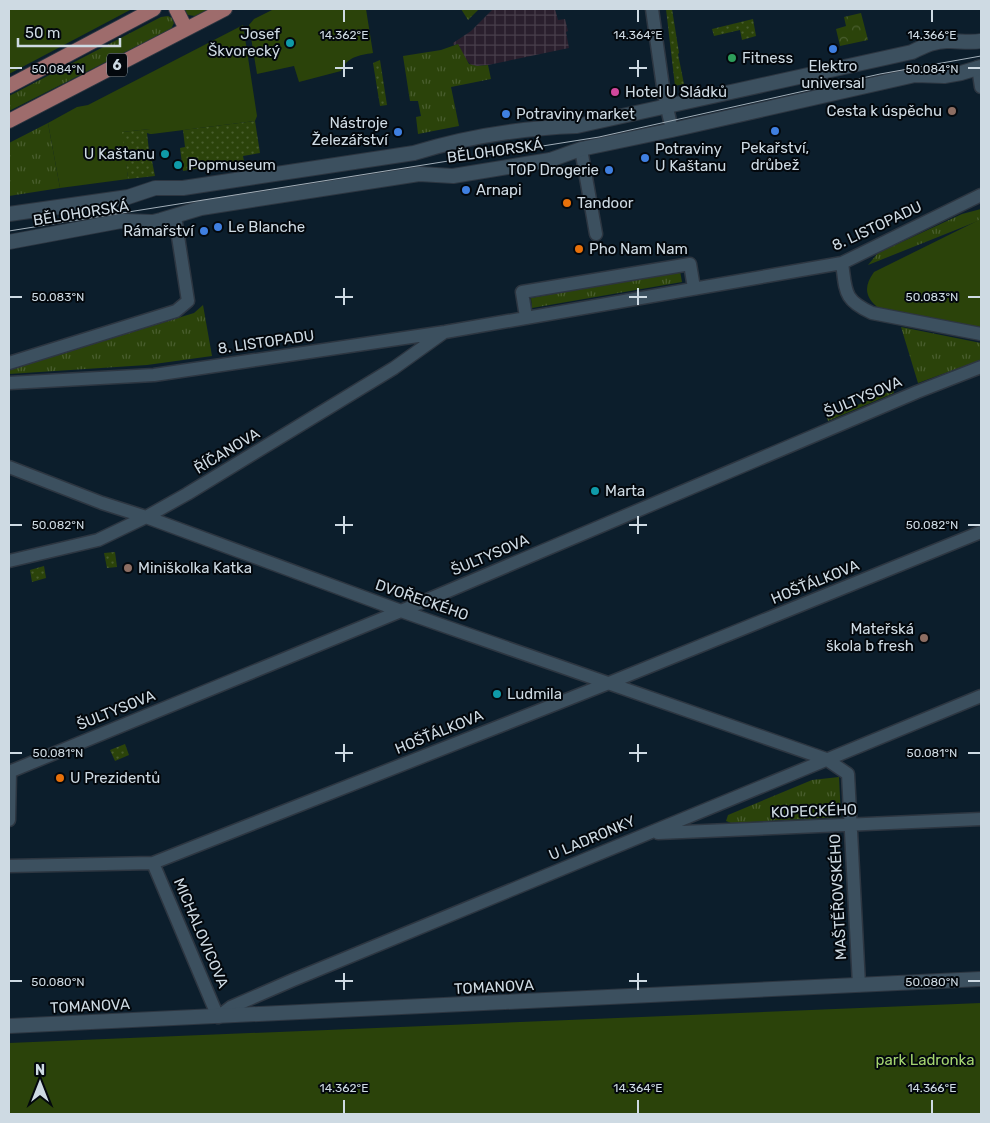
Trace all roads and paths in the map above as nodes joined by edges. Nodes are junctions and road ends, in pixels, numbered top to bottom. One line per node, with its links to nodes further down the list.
1 (154, 9): 8 (main road, 6)
2 (176, 9): 5 (main road)
3 (226, 9): 5 (main road, 6)
4 (652, 9): 10 (street)
5 (186, 29): 11 (main road, 6)
6 (981, 42): 10 (street, BĚLOHORSKÁ)
7 (980, 67): 9 (street); 12 (street, BĚLOHORSKÁ)
8 (9, 86)
9 (981, 87)
10 (666, 107): 12 (street); 15 (street, BĚLOHORSKÁ)
11 (9, 120)
12 (672, 130): 13 (street, BĚLOHORSKÁ)
13 (581, 149): 16 (street, BĚLOHORSKÁ); 17 (street)
14 (981, 194): 19 (street, 8. LISTOPADU)
15 (9, 214)
16 (175, 217): 18 (street, BĚLOHORSKÁ); 24 (street)
17 (596, 234)
18 (9, 242)
19 (842, 262): 20 (street, 8. LISTOPADU); 23 (street)
20 (694, 288): 21 (street, 8. LISTOPADU); 21 (street)
21 (526, 317): 22 (street, 8. LISTOPADU)
22 (445, 332): 26 (street, 8. LISTOPADU); 28 (street, ŘÍČANOVA)
23 (981, 334)
24 (9, 362)
25 (981, 367): 31 (street, ŠULTYSOVA)
26 (9, 383)
27 (9, 467): 28 (street, DVOŘECKÉHO)
28 (146, 517): 30 (street, ŘÍČANOVA); 31 (street, DVOŘECKÉHO)
29 (981, 532): 32 (street, HOŠŤÁLKOVA)
30 (9, 561)
31 (401, 611): 32 (street, DVOŘECKÉHO); 35 (street, ŠULTYSOVA)
32 (609, 683): 34 (street, DVOŘECKÉHO); 40 (street, HOŠŤÁLKOVA)
33 (981, 696): 34 (street, U LADRONKY)
34 (826, 759): 38 (street, MAŠTĚŘOVSKÉHO); 39 (street, U LADRONKY)
35 (10, 771): 37 (street, ŠULTYSOVA)
36 (981, 819): 38 (street, KOPECKÉHO)
37 (9, 820)
38 (850, 826): 39 (street, KOPECKÉHO); 43 (street, MAŠTĚŘOVSKÉHO)
39 (648, 833): 44 (street, U LADRONKY)
40 (153, 863): 41 (street, HOŠŤÁLKOVA); 44 (street, MICHALOVICOVA)
41 (9, 866)
42 (981, 979): 43 (street, TOMANOVA)
43 (859, 985): 44 (street, TOMANOVA)
44 (218, 1016): 45 (street, TOMANOVA)
45 (9, 1026)

